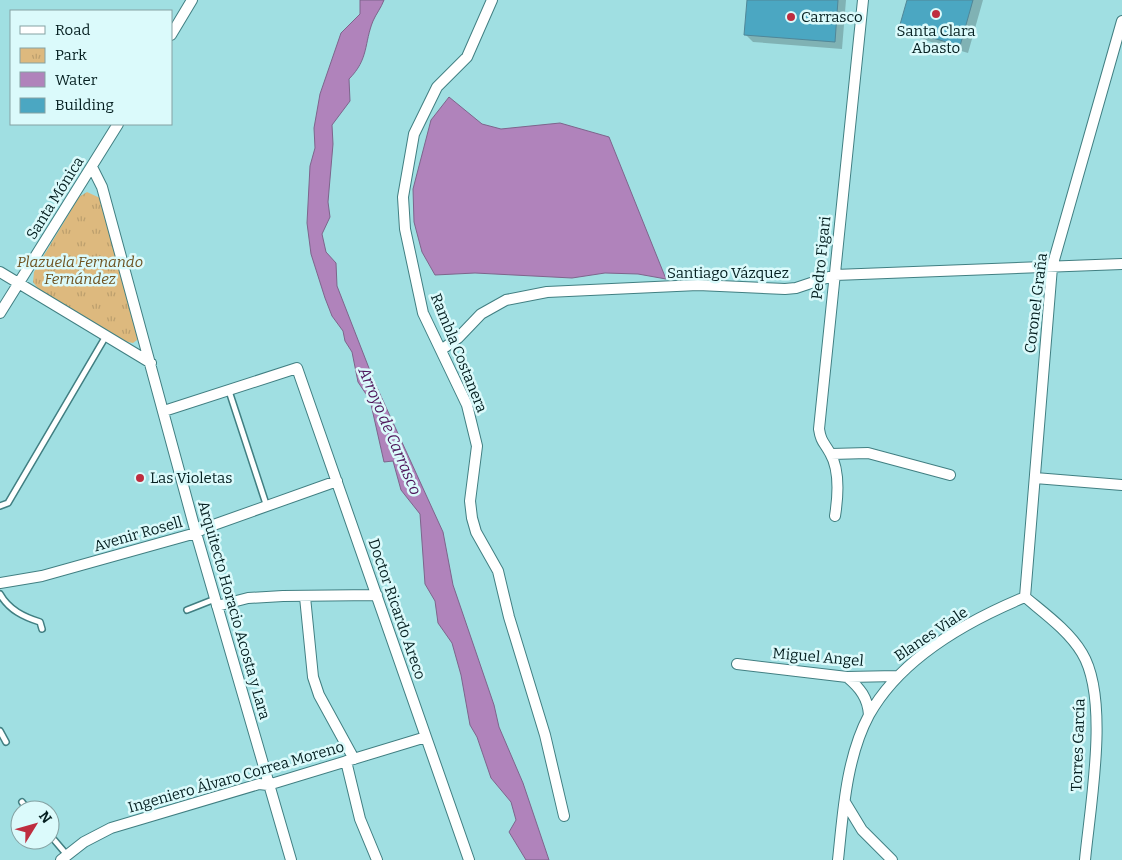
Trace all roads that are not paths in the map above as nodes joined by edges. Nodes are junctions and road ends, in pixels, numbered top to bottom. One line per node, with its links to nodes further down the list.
1 (192, 0): 5 (street)
2 (492, 0): 15 (street, Rambla Costanera)
3 (863, 0): 11 (street, Pedro Figari)
4 (1122, 21): 9 (street, Coronel Graña)
5 (172, 32)
6 (117, 125): 7 (street, Santa Mónica)
7 (92, 167): 12 (street, Santa Mónica); 16 (street, Arquitecto Horacio Acosta y Lara)
8 (1122, 264): 9 (street, Santiago Vázquez)
9 (1052, 267): 11 (street, Santiago Vázquez); 21 (street, Coronel Graña)
10 (0, 272): 12 (street)
11 (835, 275): 15 (street, Santiago Vázquez); 19 (street, Pedro Figari)
12 (18, 283): 13 (street, Santa Mónica); 14 (street)
13 (0, 313)
14 (106, 336): 16 (street); 24 (lane)
15 (441, 350): 46 (street, Rambla Costanera)
16 (151, 363): 18 (street, Arquitecto Horacio Acosta y Lara)
17 (229, 391): 18 (street); 22 (street, Doctor Ricardo Areco); 25 (lane)
18 (164, 411): 27 (street, Arquitecto Horacio Acosta y Lara)
19 (831, 454): 20 (street); 26 (street, Pedro Figari)
20 (950, 475)
21 (1035, 478): 23 (street); 32 (street, Coronel Graña)
22 (337, 481): 25 (street, Avenir Rosell); 30 (street, Doctor Ricardo Areco)
23 (1122, 485)
24 (0, 506)
25 (267, 507): 27 (street, Avenir Rosell)
26 (835, 516)
27 (196, 533): 28 (street, Avenir Rosell); 33 (street, Arquitecto Horacio Acosta y Lara)
28 (0, 583)
29 (0, 594): 35 (lane)
30 (376, 595): 31 (street); 41 (street, Doctor Ricardo Areco)
31 (305, 597): 33 (street); 43 (street)
32 (1025, 597): 37 (street, Blanes Viale); 53 (street, Torres García)
33 (216, 602): 34 (lane); 44 (street, Arquitecto Horacio Acosta y Lara)
34 (187, 610)
35 (42, 629)
36 (737, 664): 38 (street, Miguel Angel)
37 (897, 676): 38 (street, Miguel Angel); 39 (street, Blanes Viale)
38 (847, 677): 39 (street)
39 (869, 715): 45 (street, Blanes Viale)
40 (0, 731): 42 (lane)
41 (426, 737): 43 (street, Ingeniero Álvaro Correa Moreno); 50 (street, Doctor Ricardo Areco)
42 (6, 742)
43 (350, 760): 44 (street, Ingeniero Álvaro Correa Moreno); 49 (street)
44 (268, 785): 47 (street, Ingeniero Álvaro Correa Moreno); 48 (street, Arquitecto Horacio Acosta y Lara)
45 (845, 802): 51 (street, Blanes Viale); 52 (street)
46 (564, 816)
47 (64, 857)
48 (291, 860)
49 (377, 860)
50 (469, 860)
51 (838, 860)
52 (892, 860)
53 (1085, 860)

